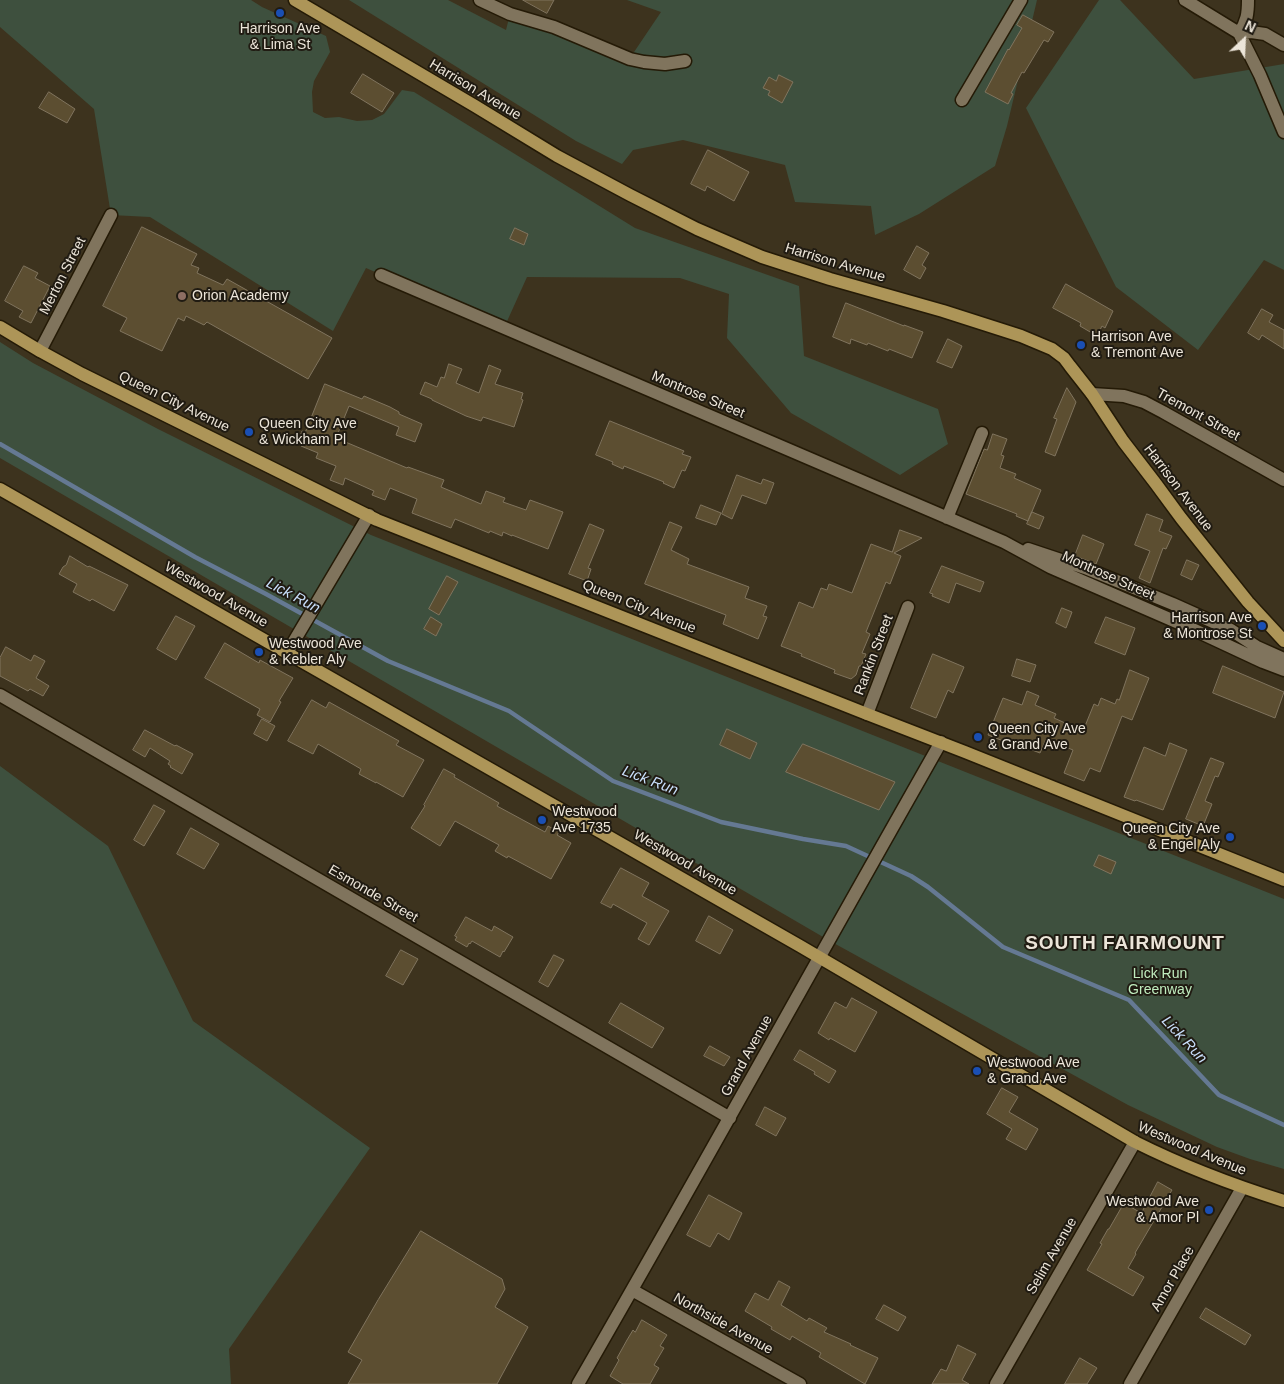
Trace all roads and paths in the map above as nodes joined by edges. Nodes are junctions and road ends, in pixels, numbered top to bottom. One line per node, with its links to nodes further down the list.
1 (295, 0): 15 (main road, Harrison Avenue)
2 (480, 0): 8 (street)
3 (1021, 0): 9 (street)
4 (1185, 0): 6 (street)
5 (1248, 0): 6 (street)
6 (1239, 33): 7 (street); 10 (street)
7 (1284, 45)
8 (685, 61)
9 (962, 100)
10 (1284, 132)
11 (112, 214): 14 (street, Merton Street)
12 (381, 275): 20 (street, Montrose Street)
13 (0, 327): 14 (main road, Queen City Avenue)
14 (40, 351): 19 (main road, Queen City Avenue)
15 (1092, 394): 17 (street, Tremont Street); 23 (main road, Harrison Avenue)
16 (982, 433): 20 (street)
17 (1284, 480)
18 (0, 489): 24 (main road, Westwood Avenue)
19 (368, 515): 24 (street); 28 (main road, Queen City Avenue)
20 (947, 518): 21 (street, Montrose Street)
21 (1004, 542): 25 (street, Montrose Street); 26 (street, Montrose Street)
22 (908, 608): 28 (street, Rankin Street)
23 (1284, 641)
24 (287, 653): 31 (main road, Westwood Avenue)
25 (1284, 659)
26 (1284, 670)
27 (0, 696): 32 (street, Esmonde Street)
28 (867, 714): 29 (main road, Queen City Avenue)
29 (941, 742): 30 (main road, Queen City Avenue); 31 (street, Grand Avenue)
30 (1284, 880)
31 (819, 957): 32 (street, Grand Avenue); 33 (main road, Westwood Avenue)
32 (730, 1118): 36 (street, Grand Avenue)
33 (1135, 1142): 34 (main road, Westwood Avenue); 40 (street, Selim Avenue)
34 (1242, 1188): 35 (main road, Westwood Avenue); 41 (street, Amor Place)
35 (1284, 1201)
36 (632, 1290): 37 (street, Northside Avenue); 38 (street, Grand Avenue)
37 (786, 1381): 39 (street, Northside Avenue)
38 (578, 1384)
39 (800, 1384)
40 (996, 1384)
41 (1130, 1384)

